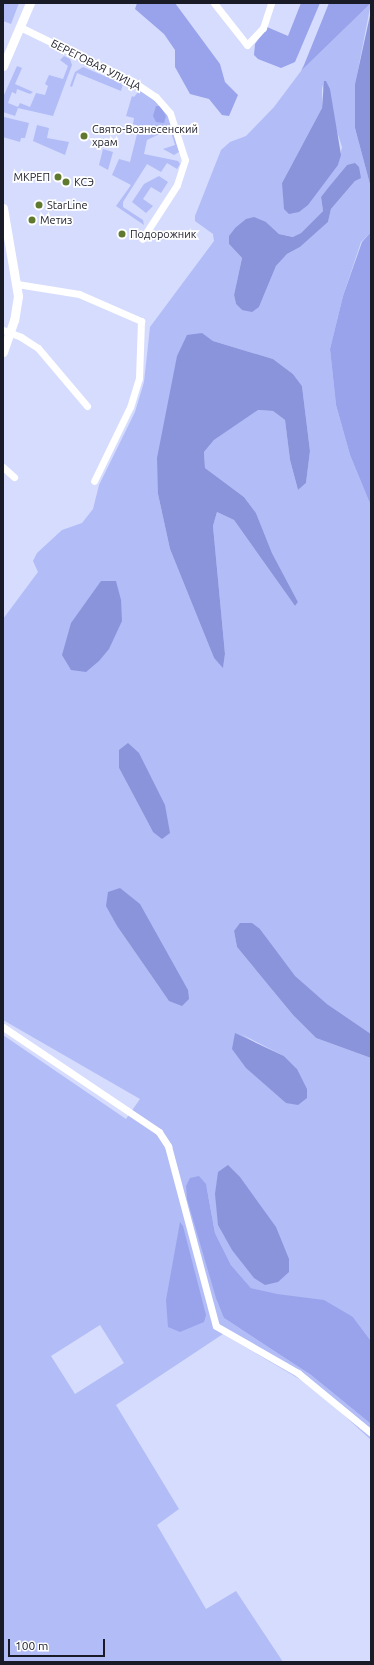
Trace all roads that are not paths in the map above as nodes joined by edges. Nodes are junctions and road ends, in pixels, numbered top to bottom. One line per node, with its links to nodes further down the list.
1 (30, 3): 4 (street)
2 (214, 3): 3 (street)
3 (271, 3)
4 (20, 27): 5 (street); 7 (street, БЕРЕГОВАЯ УЛИЦА)
5 (5, 61)
6 (3, 208): 8 (street)
7 (142, 239)
8 (17, 284): 9 (street); 14 (street)
9 (6, 331): 10 (street); 11 (street)
10 (3, 352)
11 (86, 406)
12 (3, 467): 13 (street)
13 (14, 477)
14 (94, 481)
15 (3, 1027): 16 (street)
16 (371, 1433)

